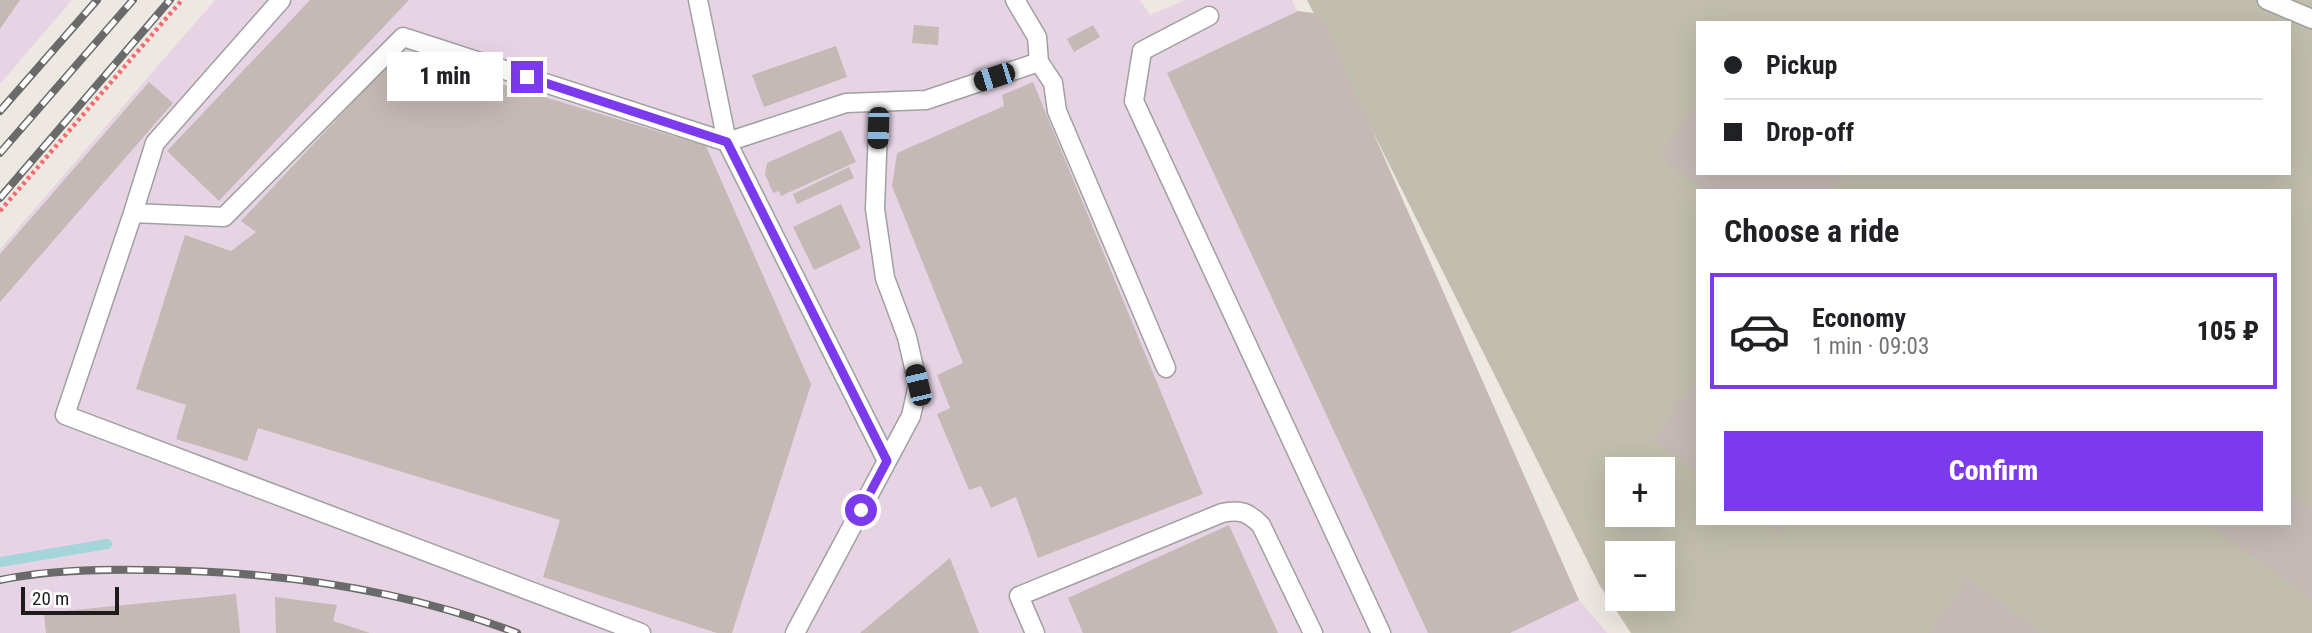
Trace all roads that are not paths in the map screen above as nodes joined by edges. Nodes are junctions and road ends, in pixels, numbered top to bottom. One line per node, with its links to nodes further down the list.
1 (281, 0): 10 (lane)
2 (698, 0): 9 (lane)
3 (1015, 0): 7 (lane)
4 (2267, 0): 6 (lane)
5 (1209, 16): 17 (lane)
6 (2312, 19)
7 (1039, 62): 8 (lane); 11 (lane)
8 (879, 102): 9 (lane); 12 (lane)
9 (727, 142): 10 (lane); 12 (lane)
10 (133, 213): 13 (lane)
11 (1167, 368)
12 (887, 461): 14 (lane)
13 (641, 633)
14 (795, 633)
15 (1035, 633): 16 (lane)
16 (1313, 633)
17 (1381, 633)

